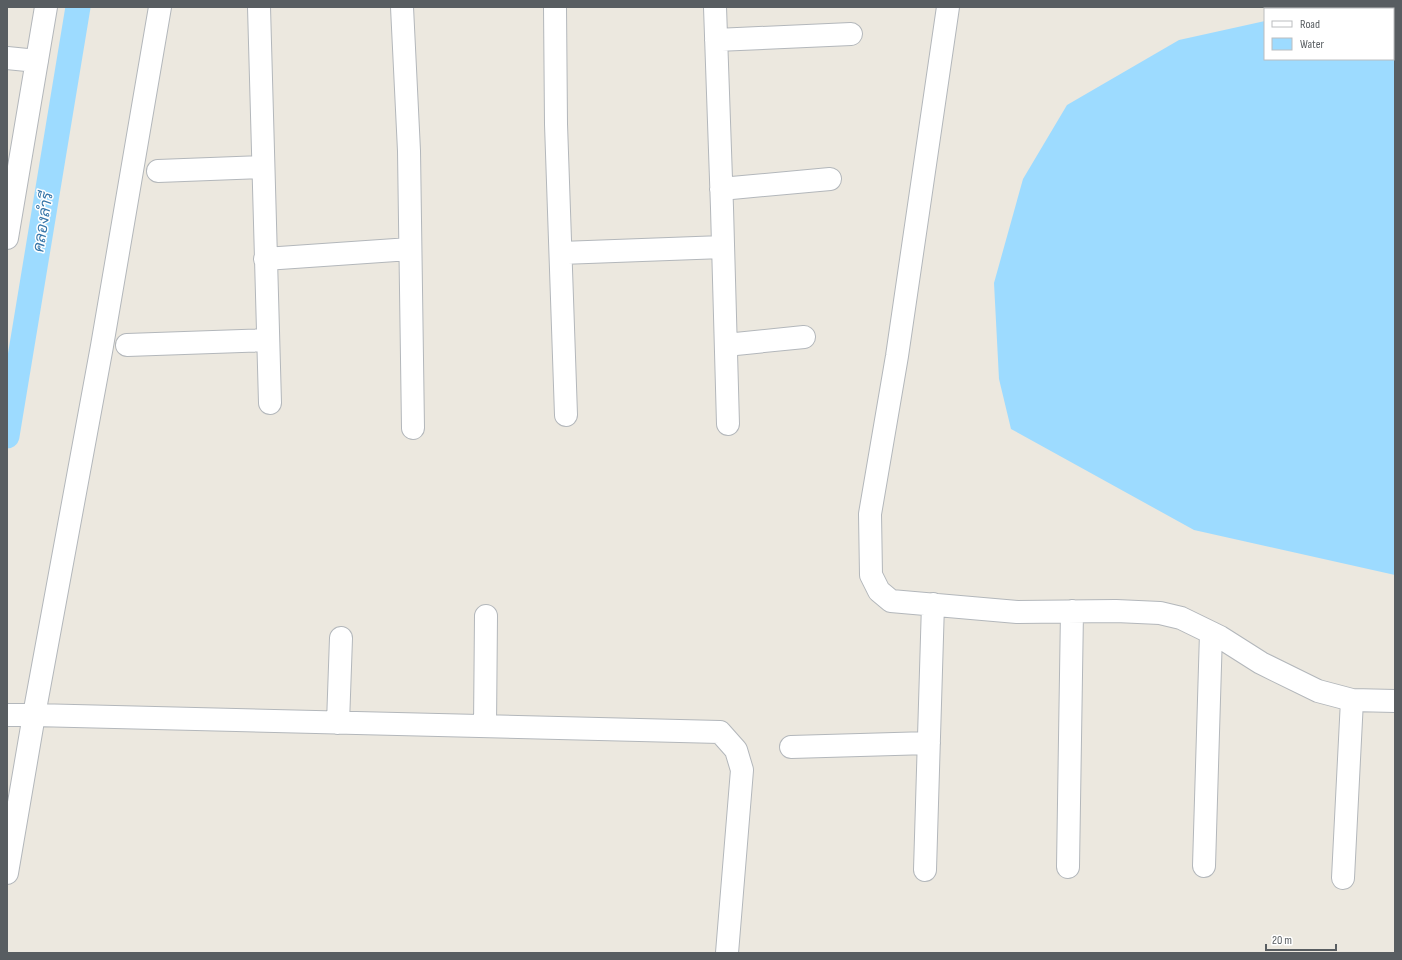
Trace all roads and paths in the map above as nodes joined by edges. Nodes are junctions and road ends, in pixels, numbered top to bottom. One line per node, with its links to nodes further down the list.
1 (46, 7): 11 (street)
2 (160, 7): 37 (street)
3 (259, 7): 12 (street)
4 (402, 7): 18 (street)
5 (555, 7): 19 (street)
6 (715, 7): 9 (street)
7 (948, 7): 29 (street)
8 (851, 34): 9 (street)
9 (716, 40): 15 (street)
10 (7, 58): 11 (street)
11 (37, 61): 16 (street)
12 (263, 167): 13 (street); 20 (street)
13 (158, 171)
14 (830, 179): 15 (street)
15 (721, 189): 17 (street)
16 (7, 238)
17 (723, 247): 19 (street); 24 (street)
18 (410, 249): 20 (street); 28 (street)
19 (561, 253): 26 (street)
20 (265, 259): 22 (street)
21 (804, 337): 24 (street)
22 (268, 340): 23 (street); 25 (street)
23 (127, 345)
24 (726, 345): 27 (street)
25 (270, 403)
26 (566, 415)
27 (728, 424)
28 (413, 428)
29 (933, 604): 30 (street); 40 (street)
30 (1072, 611): 32 (street); 43 (street)
31 (486, 616): 39 (street)
32 (1211, 632): 34 (street); 42 (street)
33 (341, 638): 38 (street)
34 (1352, 700): 35 (street); 46 (street)
35 (1395, 701)
36 (9, 715): 37 (street)
37 (34, 715): 38 (street); 45 (street)
38 (338, 723): 39 (street)
39 (484, 726): 47 (street)
40 (929, 743): 41 (street); 44 (street)
41 (791, 747)
42 (1204, 866)
43 (1068, 867)
44 (925, 870)
45 (7, 873)
46 (1343, 878)
47 (727, 953)

